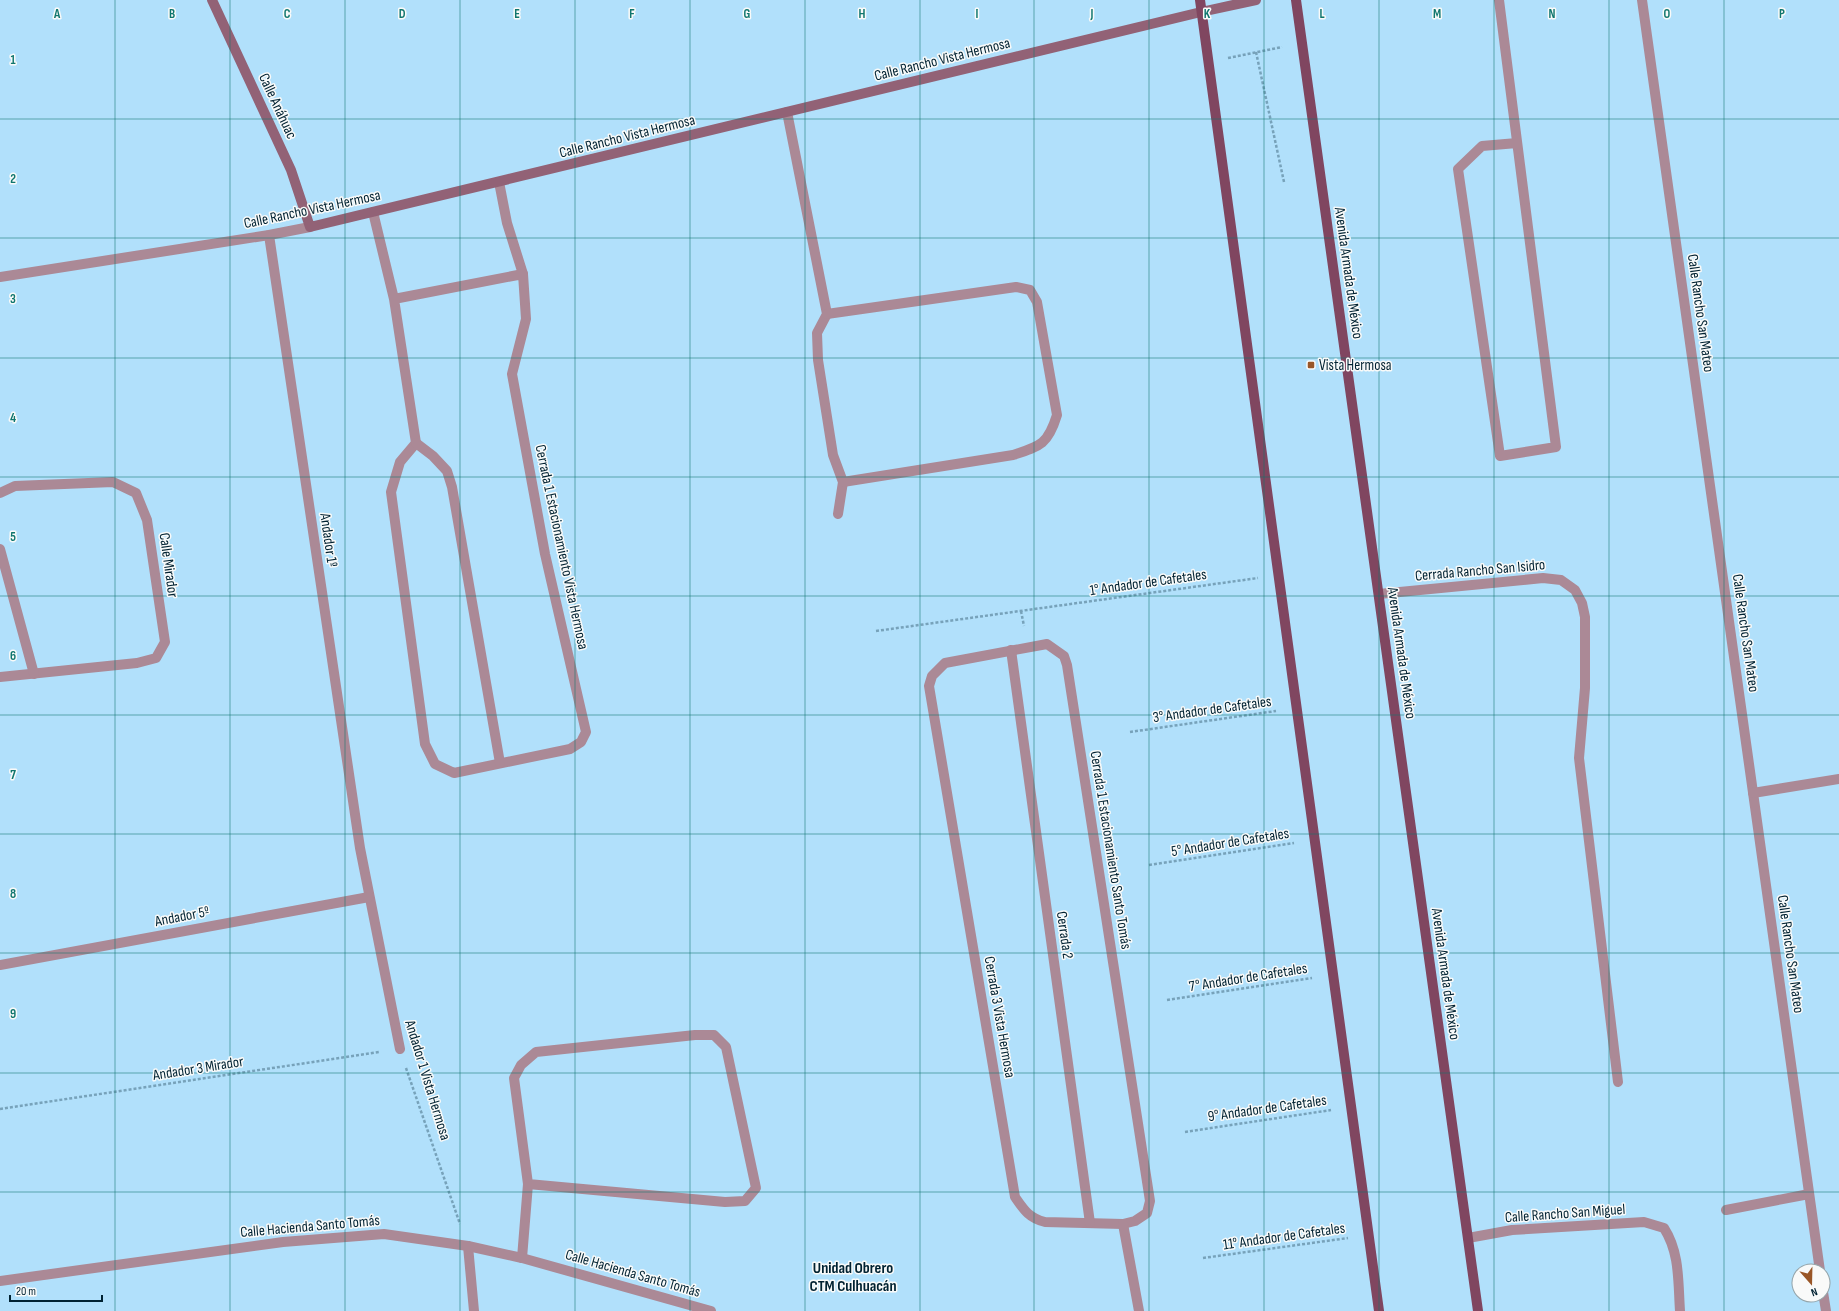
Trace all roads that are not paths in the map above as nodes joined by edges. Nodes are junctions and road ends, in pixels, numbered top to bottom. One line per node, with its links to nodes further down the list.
1 (212, 0): 12 (street, Calle Anáhuac)
2 (1200, 0): 7 (main road)
3 (1256, 0): 7 (street, Calle Rancho Vista Hermosa)
4 (1296, 0): 23 (main road, Avenida Armada de México)
5 (1499, 0): 9 (street)
6 (1642, 0): 30 (street, Calle Rancho San Mateo)
7 (1201, 12): 8 (street, Calle Rancho Vista Hermosa); 50 (main road)
8 (787, 112): 10 (street, Calle Rancho Vista Hermosa); 17 (street)
9 (1517, 143): 9 (street)
10 (499, 182): 11 (street, Calle Rancho Vista Hermosa); 14 (street, Cerrada 1 Estacionamiento Vista Hermosa)
11 (373, 212): 12 (street, Calle Rancho Vista Hermosa); 16 (street)
12 (310, 227): 13 (street, Calle Rancho Vista Hermosa)
13 (269, 236): 15 (street, Calle Rancho Vista Hermosa); 31 (street, Andador 1º)
14 (523, 274): 16 (street); 28 (street, Cerrada 1 Estacionamiento Vista Hermosa)
15 (0, 277)
16 (394, 299): 18 (street)
17 (827, 314): 19 (street); 19 (street)
18 (416, 443): 28 (street); 28 (street, Cerrada 1 Estacionamiento Vista Hermosa)
19 (844, 482): 21 (street)
20 (0, 493): 25 (street, Calle Mirador)
21 (838, 514)
22 (0, 549): 25 (street)
23 (1379, 594): 35 (street, Cerrada Rancho San Isidro); 42 (main road, Avenida Armada de México)
24 (1011, 650): 27 (street, Cerrada 1 Estacionamiento Santo Tomás); 38 (street, Cerrada 1 Estacionamiento Santo Tomás); 40 (street, Cerrada 2)
25 (34, 674): 26 (street, Calle Mirador)
26 (0, 677)
27 (929, 686): 40 (street, Cerrada 3 Vista Hermosa)
28 (500, 763)
29 (1839, 779): 30 (street)
30 (1754, 793): 37 (street, Calle Rancho San Mateo)
31 (360, 848): 32 (street, Andador 1 Vista Hermosa)
32 (369, 897): 33 (street, Andador 5º); 34 (street, Andador 1 Vista Hermosa)
33 (0, 965)
34 (400, 1049)
35 (1618, 1082)
36 (528, 1184): 36 (street); 44 (street)
37 (1809, 1194): 39 (street); 45 (street, Calle Rancho San Mateo)
38 (1150, 1201): 41 (street, Cerrada 3 Vista Hermosa)
39 (1726, 1210)
40 (1090, 1223): 41 (street, Cerrada 3 Vista Hermosa)
41 (1123, 1224): 49 (street)
42 (1468, 1238): 51 (main road, Avenida Armada de México); 52 (street, Calle Rancho San Miguel)
43 (468, 1246): 44 (street, Calle Hacienda Santo Tomás); 46 (street, Calle Hacienda Santo Tomás); 47 (street)
44 (522, 1258): 48 (street, Calle Hacienda Santo Tomás)
45 (1819, 1263)
46 (0, 1281)
47 (474, 1311)
48 (711, 1311)
49 (1139, 1311)
50 (1379, 1311)
51 (1478, 1311)
52 (1680, 1311)

